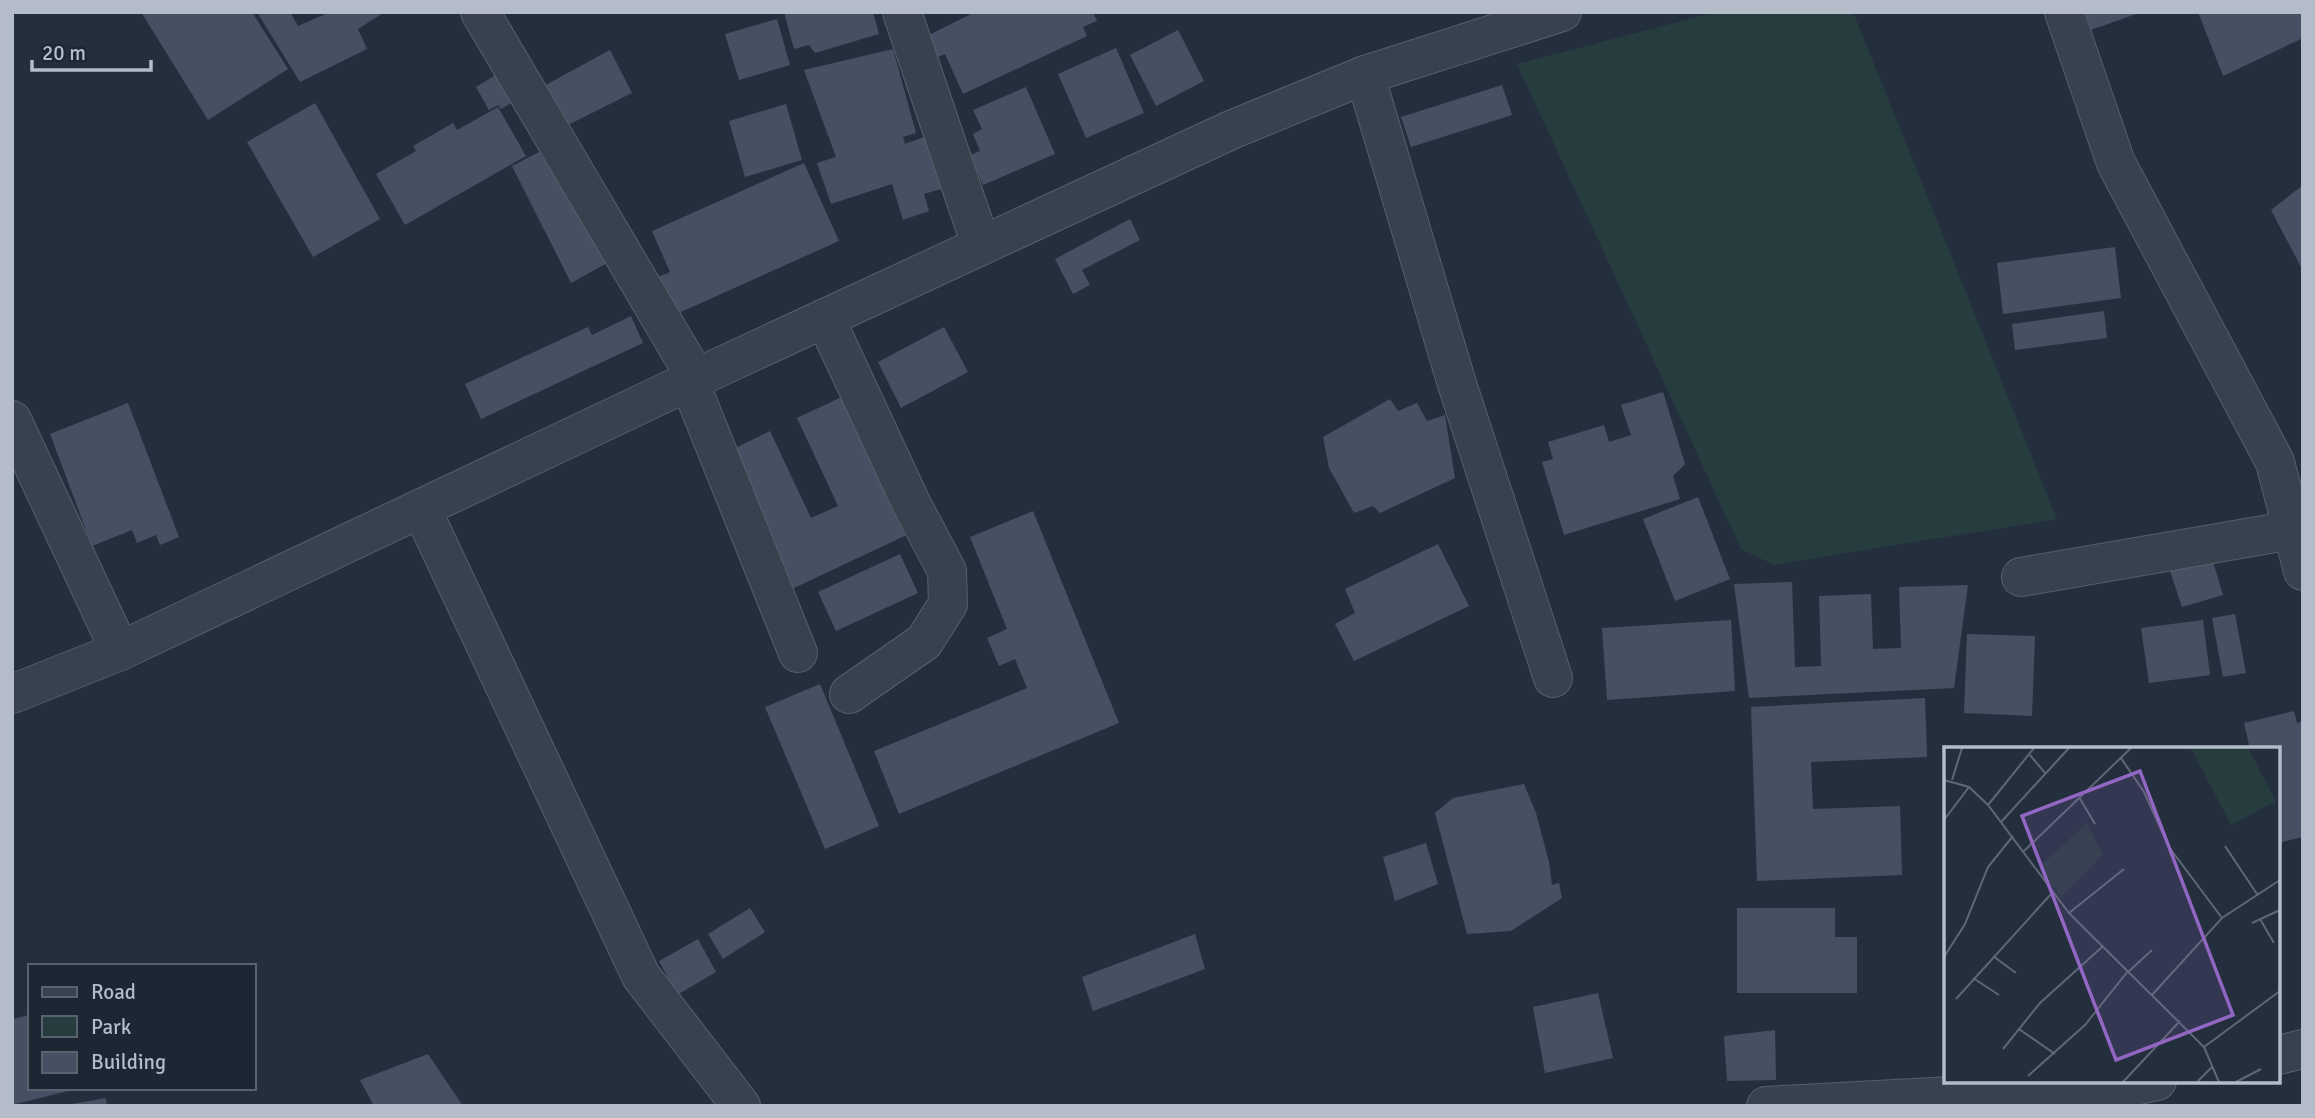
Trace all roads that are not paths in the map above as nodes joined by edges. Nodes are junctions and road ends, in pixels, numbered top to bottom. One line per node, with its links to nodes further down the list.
1 (480, 12): 8 (street)
2 (902, 12): 6 (street)
3 (1562, 12): 5 (street)
4 (2064, 12): 11 (street)
5 (1365, 75): 6 (street); 16 (street)
6 (981, 245): 7 (street)
7 (825, 318): 8 (street); 18 (street)
8 (693, 380): 10 (street); 15 (street)
9 (12, 420): 14 (street)
10 (421, 508): 14 (street); 22 (street)
11 (2292, 530): 12 (street); 13 (street)
12 (2303, 571)
13 (2021, 577)
14 (120, 651): 17 (street)
15 (798, 653)
16 (1553, 678)
17 (12, 694)
18 (849, 694)
19 (2303, 1049): 20 (street)
20 (2280, 1055)
21 (2148, 1083): 23 (street)
22 (741, 1106)
23 (1766, 1106)

